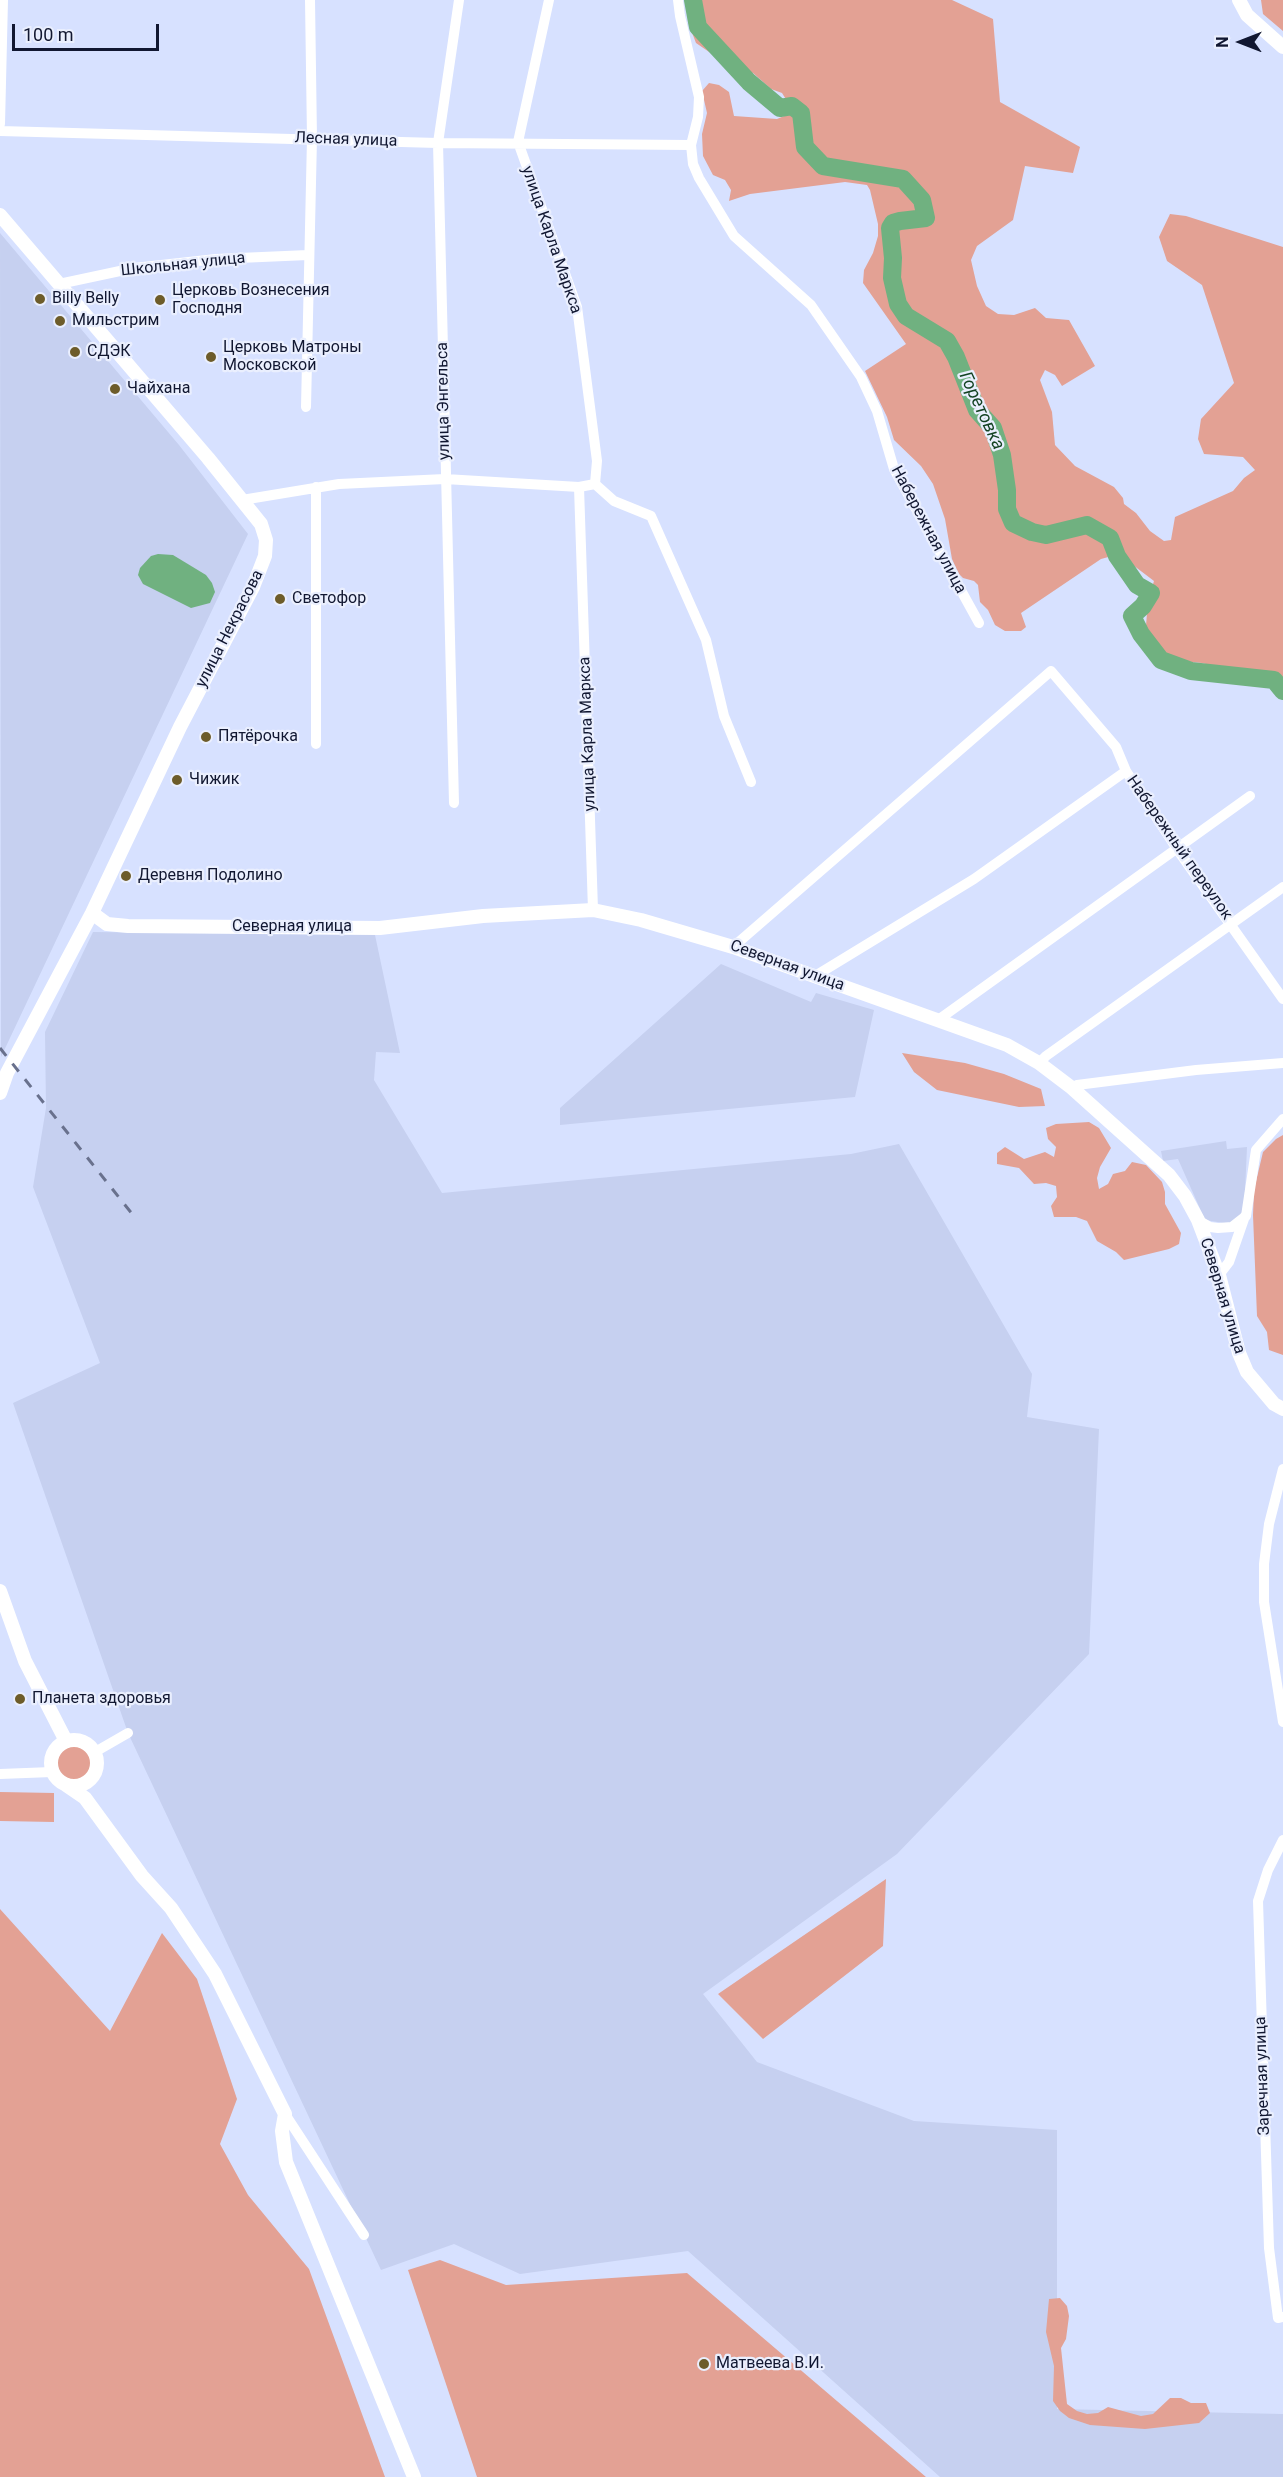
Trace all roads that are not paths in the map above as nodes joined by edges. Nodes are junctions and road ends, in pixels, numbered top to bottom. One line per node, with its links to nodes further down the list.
1 (3, 0): 8 (street)
2 (310, 0): 10 (street)
3 (459, 0): 12 (street, улица Энгельса)
4 (549, 0): 11 (street)
5 (678, 0): 13 (street, Набережная улица)
6 (1239, 0): 7 (street)
7 (1283, 47)
8 (0, 124)
9 (0, 131): 10 (street, Лесная улица)
10 (312, 138): 12 (street, Лесная улица); 15 (street)
11 (518, 142): 12 (street, Лесная улица); 13 (street, Лесная улица); 19 (street, улица Карла Маркса)
12 (438, 143): 18 (street, улица Энгельса)
13 (691, 145): 23 (street, Набережная улица)
14 (0, 215): 16 (street, улица Некрасова)
15 (308, 255): 16 (street, Школьная улица); 17 (street)
16 (59, 284): 22 (street, улица Некрасова)
17 (306, 407)
18 (445, 478): 20 (street); 21 (street); 28 (street, улица Энгельса)
19 (595, 484): 21 (street); 26 (street)
20 (316, 487): 22 (street); 24 (street)
21 (579, 487): 31 (street, улица Карла Маркса)
22 (242, 500): 32 (street, улица Некрасова)
23 (979, 623)
24 (316, 744)
25 (1126, 771): 29 (street, Набережный переулок); 34 (street, Набережный переулок); 35 (street)
26 (751, 782)
27 (1250, 796): 29 (street)
28 (454, 803)
29 (1177, 849): 33 (street, Набережный переулок); 37 (street)
30 (1283, 887): 33 (street)
31 (593, 910): 32 (street, Северная улица); 34 (street, Северная улица)
32 (92, 913): 41 (street, улица Некрасова)
33 (1231, 924): 36 (street, Набережный переулок); 38 (street)
34 (733, 947): 35 (street, Северная улица)
35 (815, 976): 37 (street, Северная улица)
36 (1283, 999)
37 (938, 1020): 38 (street, Северная улица)
38 (1039, 1063): 40 (street, Северная улица)
39 (1283, 1063): 40 (street)
40 (1072, 1088): 44 (street, Северная улица)
41 (0, 1093)
42 (1283, 1119): 43 (street)
43 (1245, 1216): 44 (street); 45 (street)
44 (1198, 1220): 45 (street, Северная улица)
45 (1219, 1275): 46 (street, Северная улица)
46 (1283, 1409)
47 (1283, 1470): 49 (street)
48 (0, 1591): 51 (street)
49 (1283, 1722)
50 (128, 1733): 52 (street)
51 (66, 1742): 52 (street); 53 (street)
52 (95, 1752): 55 (street)
53 (52, 1772): 54 (street); 56 (street)
54 (0, 1774)
55 (92, 1778): 56 (street); 57 (street)
56 (66, 1785): 57 (street)
57 (98, 1815): 59 (street)
58 (1283, 1840): 61 (street, Заречная улица)
59 (285, 2114): 60 (street); 62 (street)
60 (364, 2235)
61 (1280, 2317)
62 (414, 2477)

